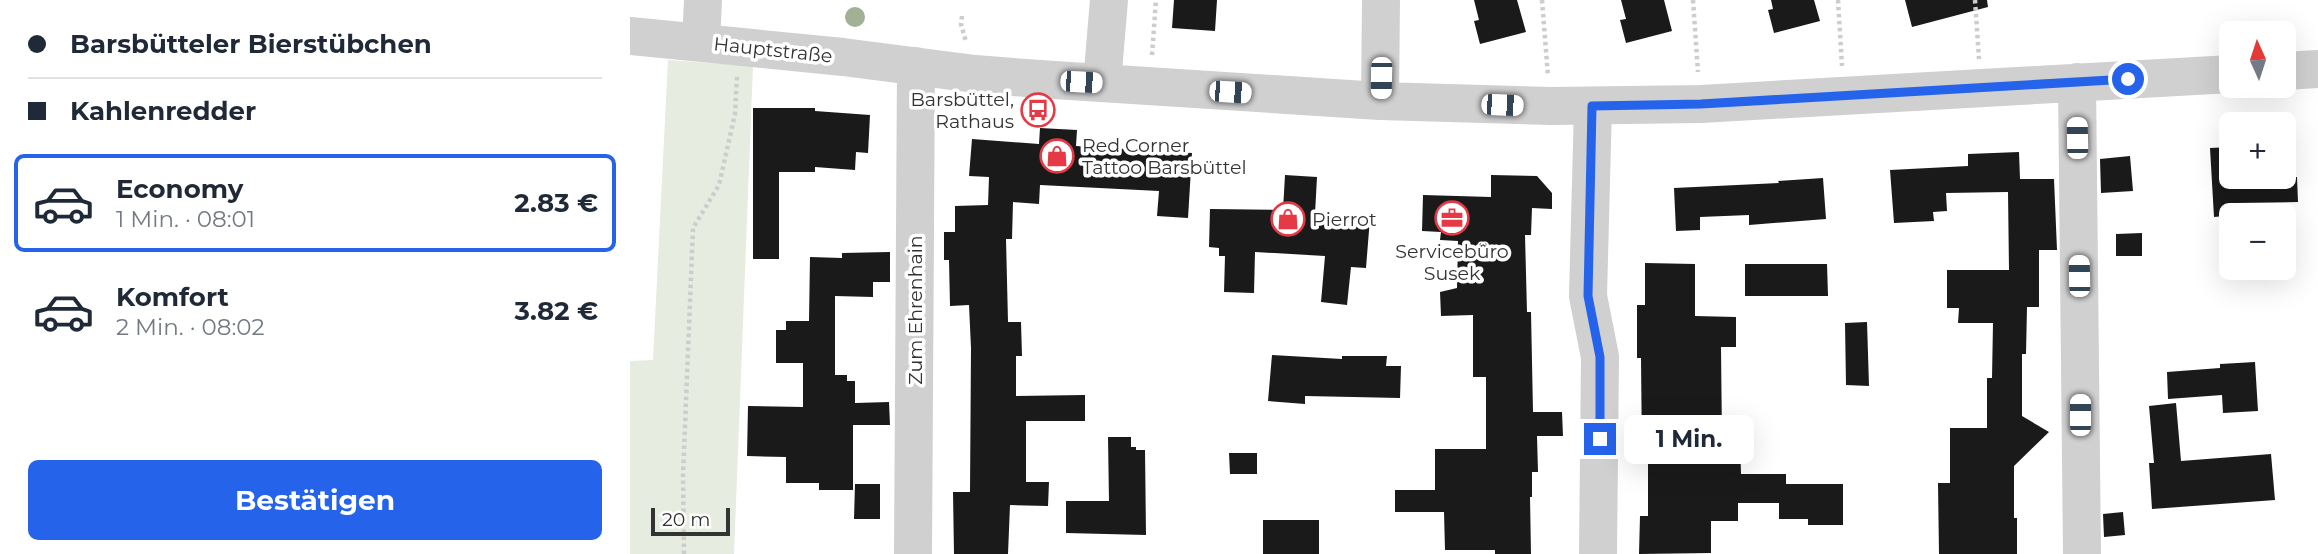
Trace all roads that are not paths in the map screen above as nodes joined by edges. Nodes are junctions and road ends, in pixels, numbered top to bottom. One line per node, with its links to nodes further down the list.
1 (703, 0): 5 (street)
2 (1109, 0): 11 (street)
3 (1381, 0): 12 (street)
4 (630, 36): 5 (street, Hauptstraße)
5 (701, 42): 6 (street, Hauptstraße)
6 (916, 66): 11 (street, Hauptstraße); 14 (street, Zum Ehrenhain)
7 (2318, 69): 8 (street)
8 (2296, 70)
9 (2219, 75): 10 (street, Hauptstraße)
10 (2077, 82): 13 (street, Hauptstraße); 16 (street)
11 (1102, 83): 12 (street, Hauptstraße)
12 (1380, 101): 13 (street, Hauptstraße)
13 (1592, 106): 15 (street)
14 (913, 554)
15 (1598, 554)
16 (2082, 554)

